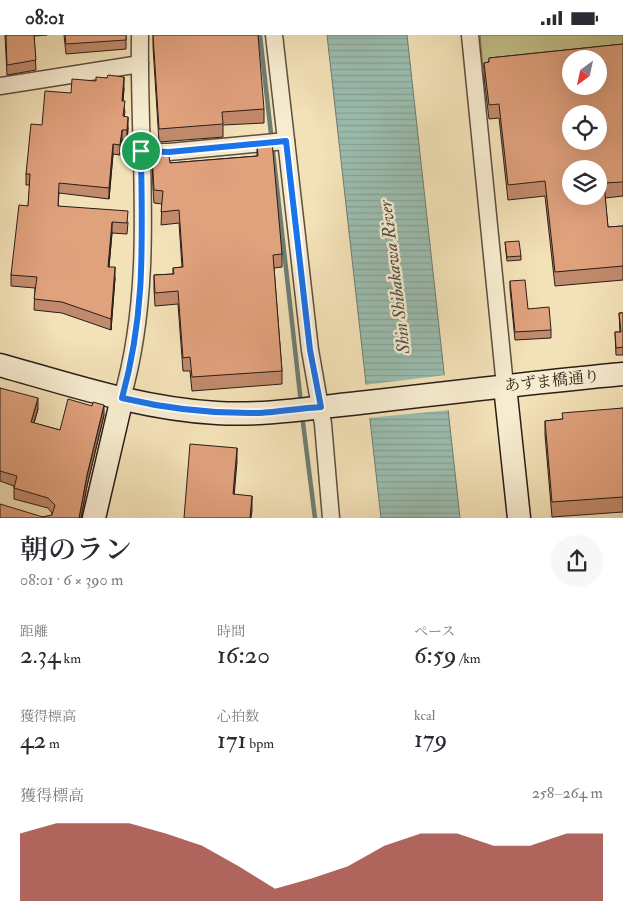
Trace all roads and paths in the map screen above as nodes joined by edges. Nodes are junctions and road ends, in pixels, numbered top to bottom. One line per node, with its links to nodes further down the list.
1 (140, 35): 4 (street)
2 (274, 35): 6 (street)
3 (470, 35): 10 (street)
4 (140, 64): 5 (street); 7 (street)
5 (0, 86)
6 (286, 141): 7 (street); 12 (street)
7 (141, 151): 11 (street)
8 (0, 365): 11 (street)
9 (623, 374): 10 (street, あずま橋通り)
10 (506, 386): 12 (street, あずま橋通り); 15 (street)
11 (122, 398): 12 (street); 13 (street)
12 (328, 406): 14 (street)
13 (94, 518)
14 (331, 518)
15 (519, 518)

